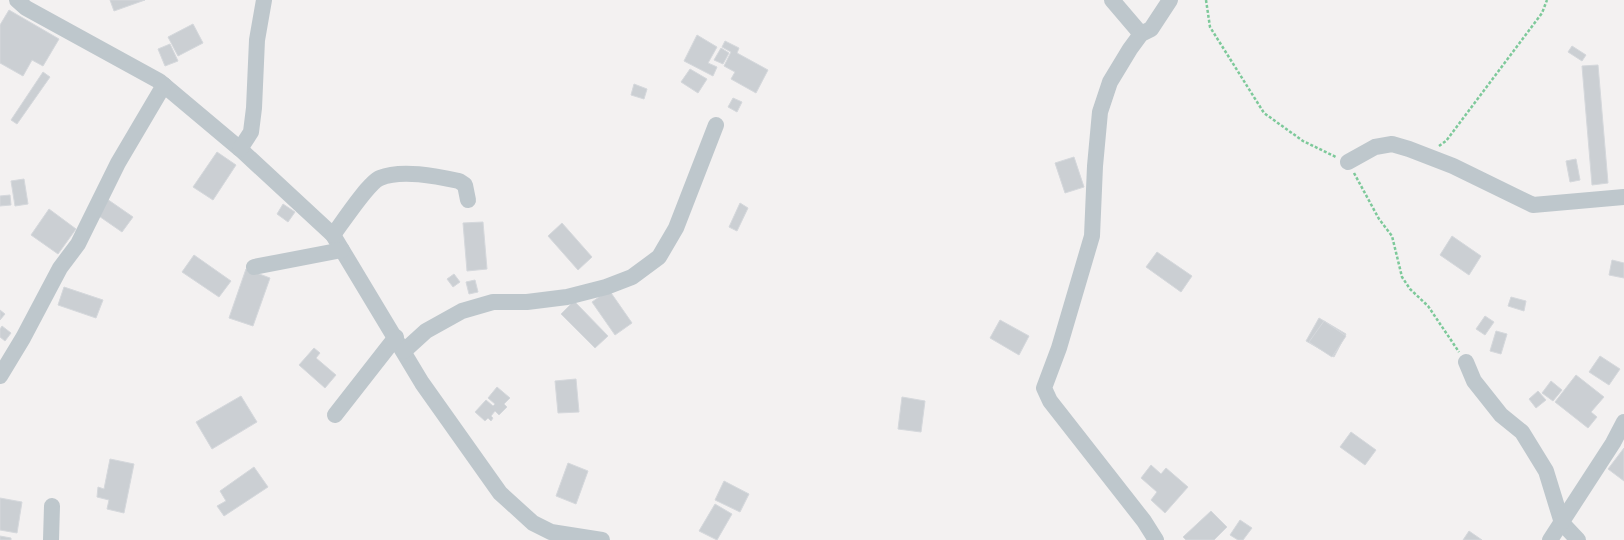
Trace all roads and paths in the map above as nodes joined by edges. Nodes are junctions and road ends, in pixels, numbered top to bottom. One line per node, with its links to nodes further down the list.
1 (17, 0): 8 (street)
2 (264, 0): 10 (street)
3 (1112, 0): 7 (street)
4 (1170, 0): 7 (street)
5 (1206, 0): 12 (path)
6 (1547, 0): 11 (path)
7 (1141, 34): 27 (street)
8 (164, 85): 10 (street); 20 (street)
9 (716, 126): 18 (street)
10 (240, 149): 15 (street)
11 (1426, 156): 12 (street); 13 (street)
12 (1348, 162): 19 (path)
13 (1624, 197)
14 (468, 200): 15 (street)
15 (333, 235): 16 (street)
16 (342, 250): 17 (street); 18 (street)
17 (254, 267)
18 (400, 344): 21 (street); 26 (street)
19 (1466, 362): 24 (street)
20 (0, 376)
21 (335, 415)
22 (1624, 422): 24 (street)
23 (52, 506): 25 (street)
24 (1562, 523): 28 (street); 29 (street)
25 (51, 540)
26 (602, 540)
27 (1156, 540)
28 (1550, 540)
29 (1578, 540)

